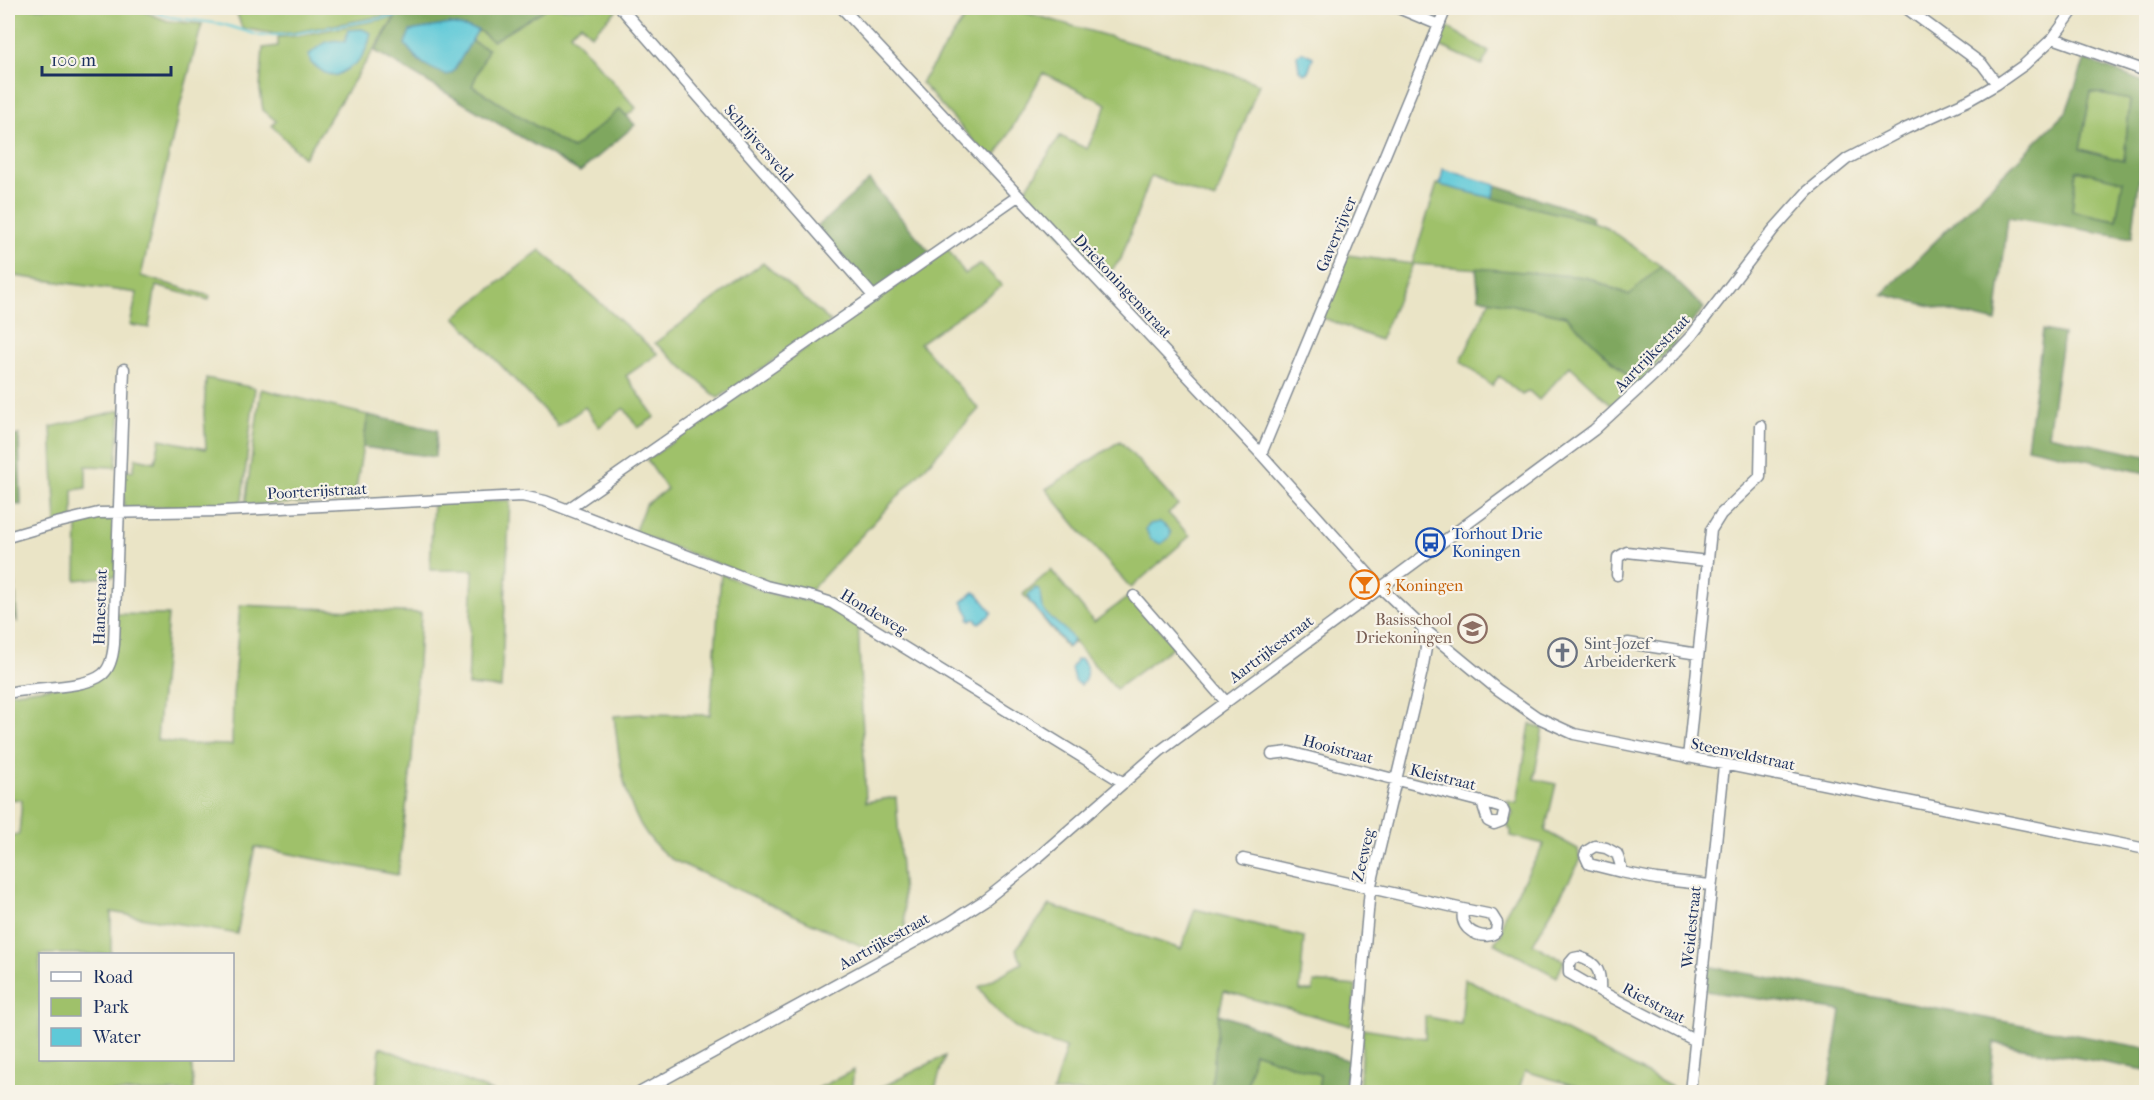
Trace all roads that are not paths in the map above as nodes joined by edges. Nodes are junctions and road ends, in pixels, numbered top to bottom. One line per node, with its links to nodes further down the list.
1 (621, 8): 12 (street, Schrijversveld)
2 (842, 8): 11 (street, Driekoningenstraat)
3 (1398, 8): 7 (street)
4 (1446, 8): 7 (street, Gavervijver)
5 (1906, 8): 10 (street)
6 (2075, 8): 8 (street, Aartrijkestraat)
7 (1439, 26): 15 (street, Gavervijver)
8 (2052, 38): 9 (street); 10 (street, Aartrijkestraat)
9 (2146, 72)
10 (1997, 84): 22 (street, Aartrijkestraat)
11 (1018, 196): 12 (street); 15 (street, Driekoningenstraat)
12 (874, 297): 17 (street)
13 (124, 369): 18 (street)
14 (1761, 426): 20 (street)
15 (1261, 454): 22 (street, Driekoningenstraat)
16 (516, 496): 17 (street, Hondeweg); 18 (street, Poorterijstraat)
17 (568, 509): 33 (street, Hondeweg)
18 (118, 512): 19 (street, Poorterijstraat); 27 (street, Hanestraat)
19 (8, 537)
20 (1708, 561): 21 (street); 26 (street)
21 (1617, 575)
22 (1380, 587): 24 (street, Steenveldstraat); 28 (street, Aartrijkestraat)
23 (1134, 596): 28 (street, Aartrijkestraat)
24 (1423, 628): 30 (street, Steenveldstraat); 32 (street, Zeeweg)
25 (1628, 643): 26 (street)
26 (1698, 654): 30 (street)
27 (8, 693)
28 (1226, 702): 33 (street, Aartrijkestraat)
29 (1272, 754): 32 (street, Hooistraat)
30 (1688, 758): 31 (street, Steenveldstraat)
31 (1724, 766): 35 (street, Steenveldstraat); 38 (street, Weidestraat)
32 (1396, 780): 34 (street, Kleistraat); 39 (street, Zeeweg)
33 (1124, 783): 43 (street, Aartrijkestraat)
34 (1482, 802)
35 (2146, 849)
36 (1243, 859): 39 (street)
37 (1620, 872): 38 (street)
38 (1710, 885): 42 (street, Weidestraat)
39 (1370, 889): 40 (street); 44 (street, Zeeweg)
40 (1463, 909)
41 (1600, 991): 42 (street, Rietstraat)
42 (1694, 1040): 45 (street, Weidestraat)
43 (641, 1092)
44 (1353, 1092)
45 (1690, 1092)

